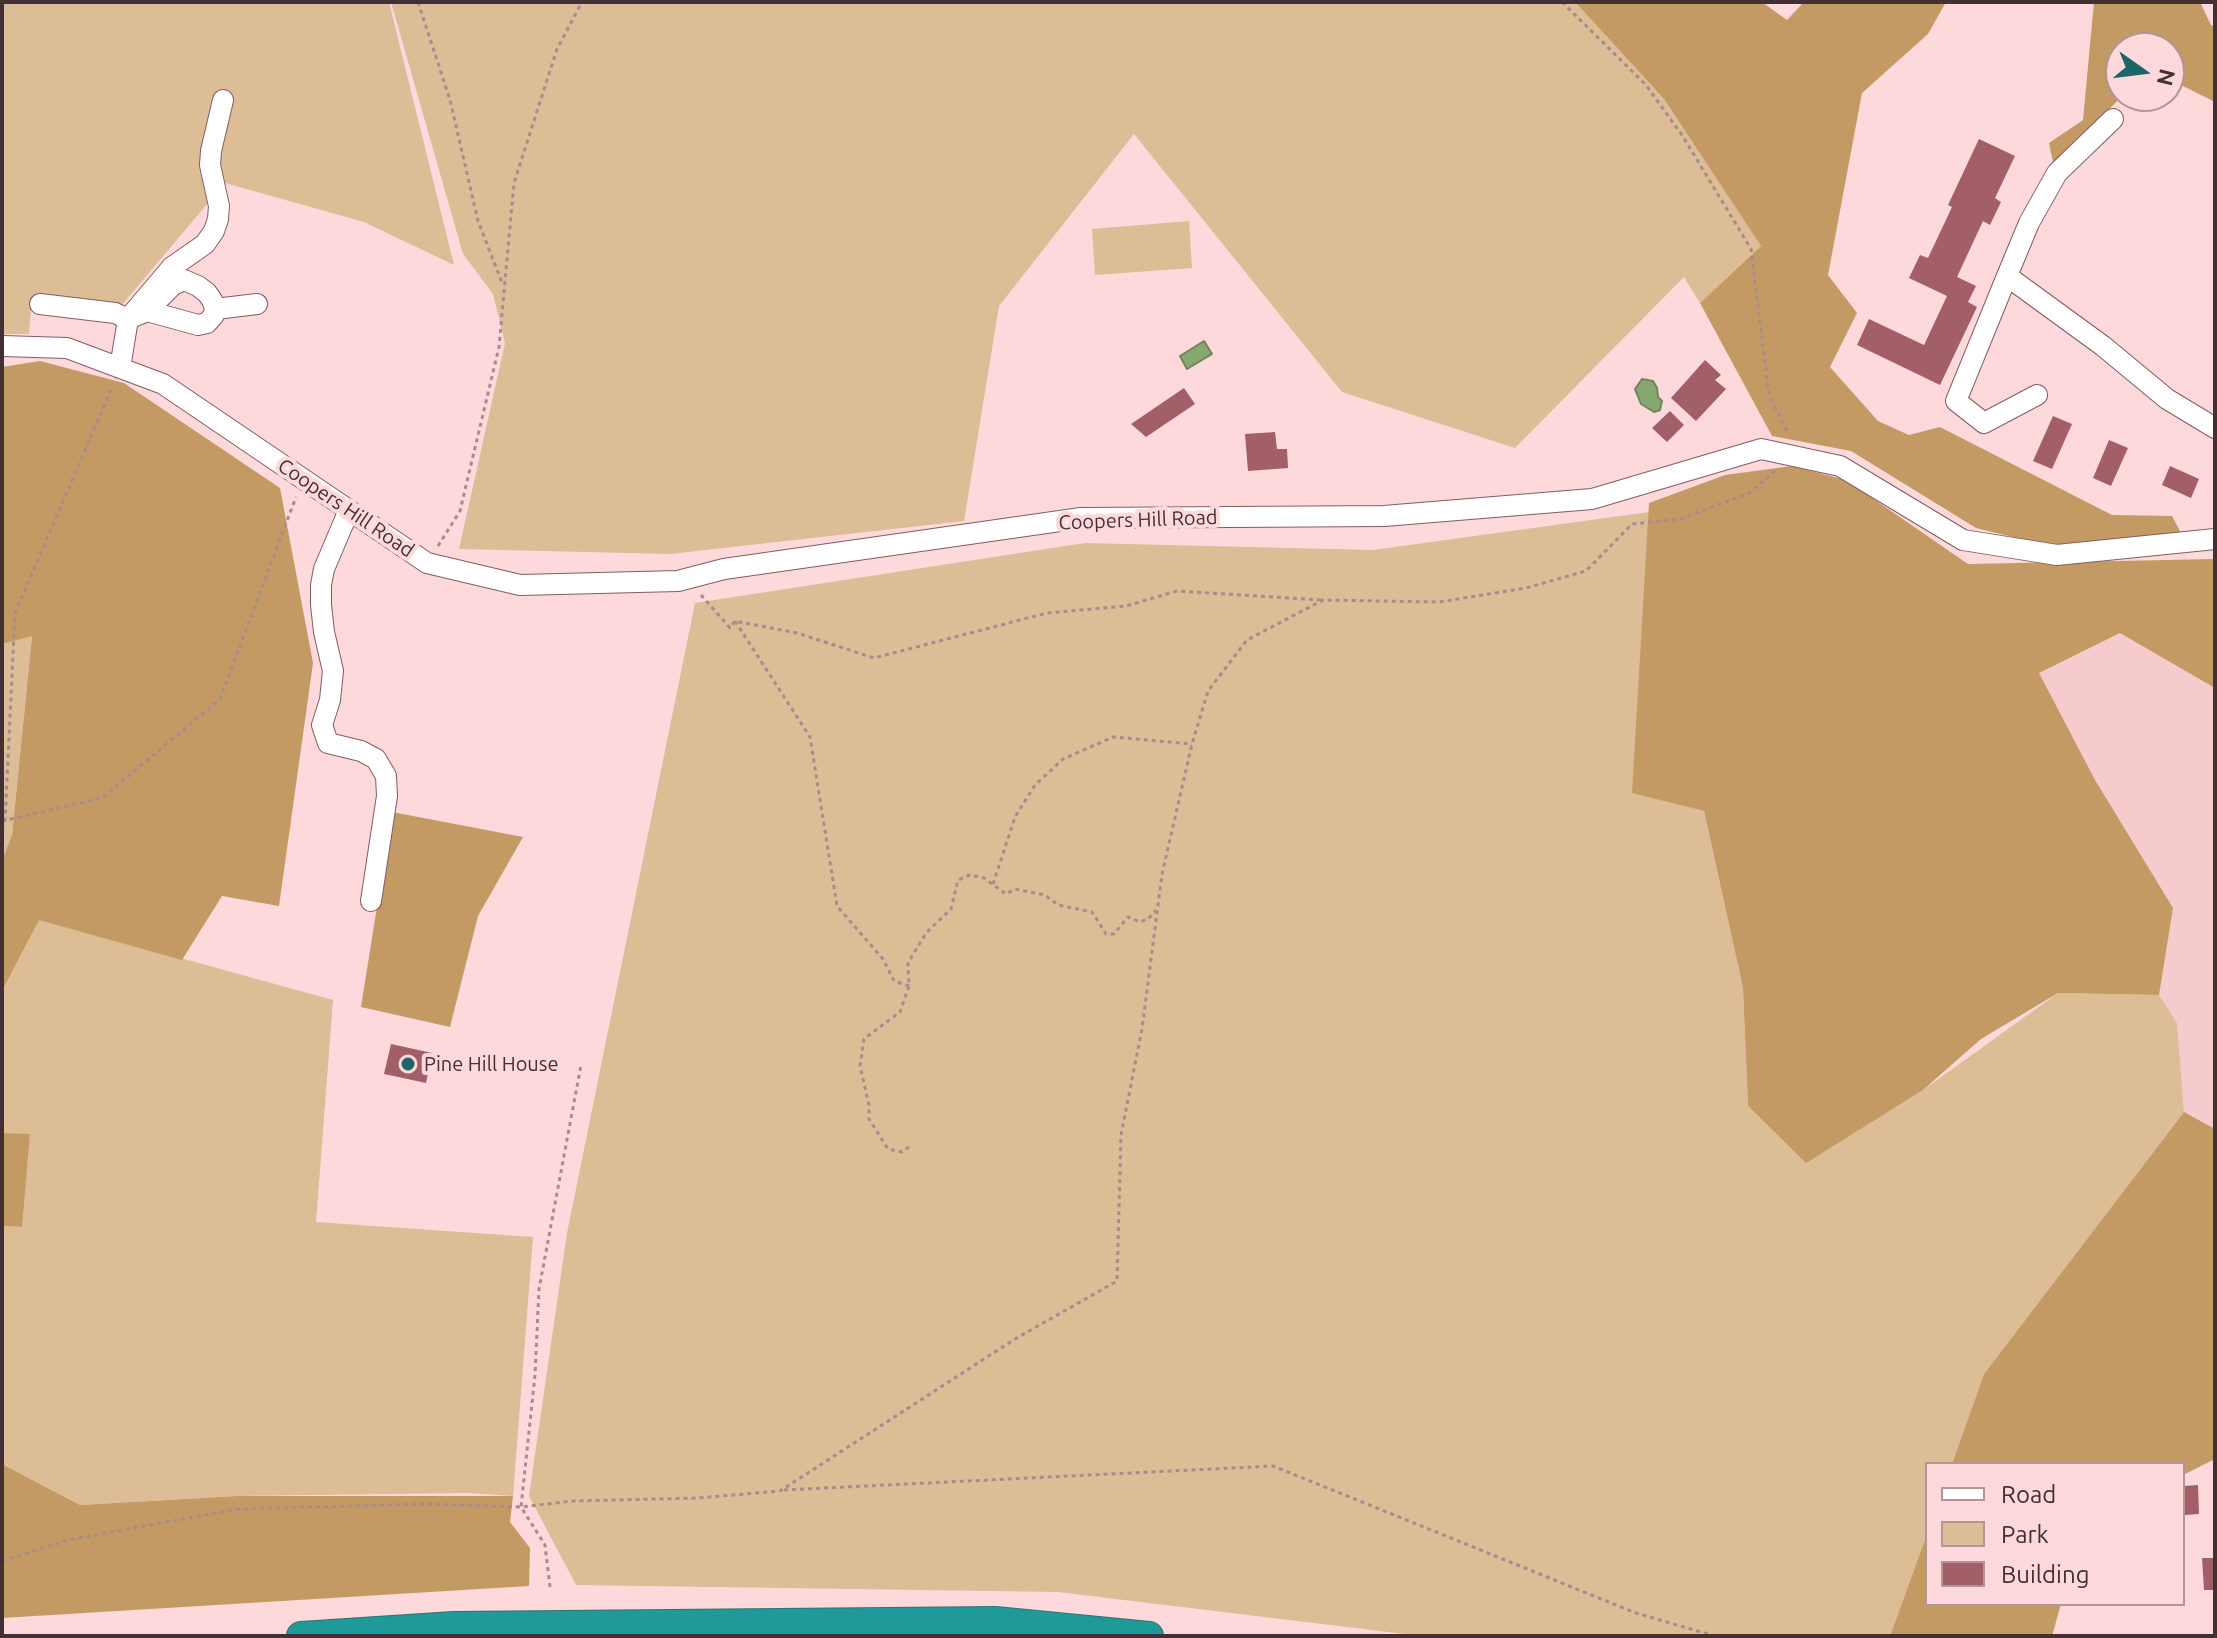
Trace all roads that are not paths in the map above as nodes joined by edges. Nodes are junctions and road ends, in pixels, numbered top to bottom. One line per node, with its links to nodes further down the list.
1 (223, 100): 7 (street)
2 (2113, 119): 3 (street)
3 (2007, 276): 10 (street); 11 (street)
4 (40, 304): 7 (street)
5 (257, 304): 6 (street)
6 (215, 309): 7 (street); 7 (street)
7 (138, 315): 9 (street)
8 (2, 346): 9 (street, Coopers Hill Road)
9 (120, 368): 12 (street, Coopers Hill Road)
10 (2037, 395)
11 (2215, 428)
12 (349, 510): 13 (street, Coopers Hill Road); 14 (street)
13 (2215, 539)
14 (371, 901)
15 (301, 1636): 16 (highway)
16 (1149, 1636)

